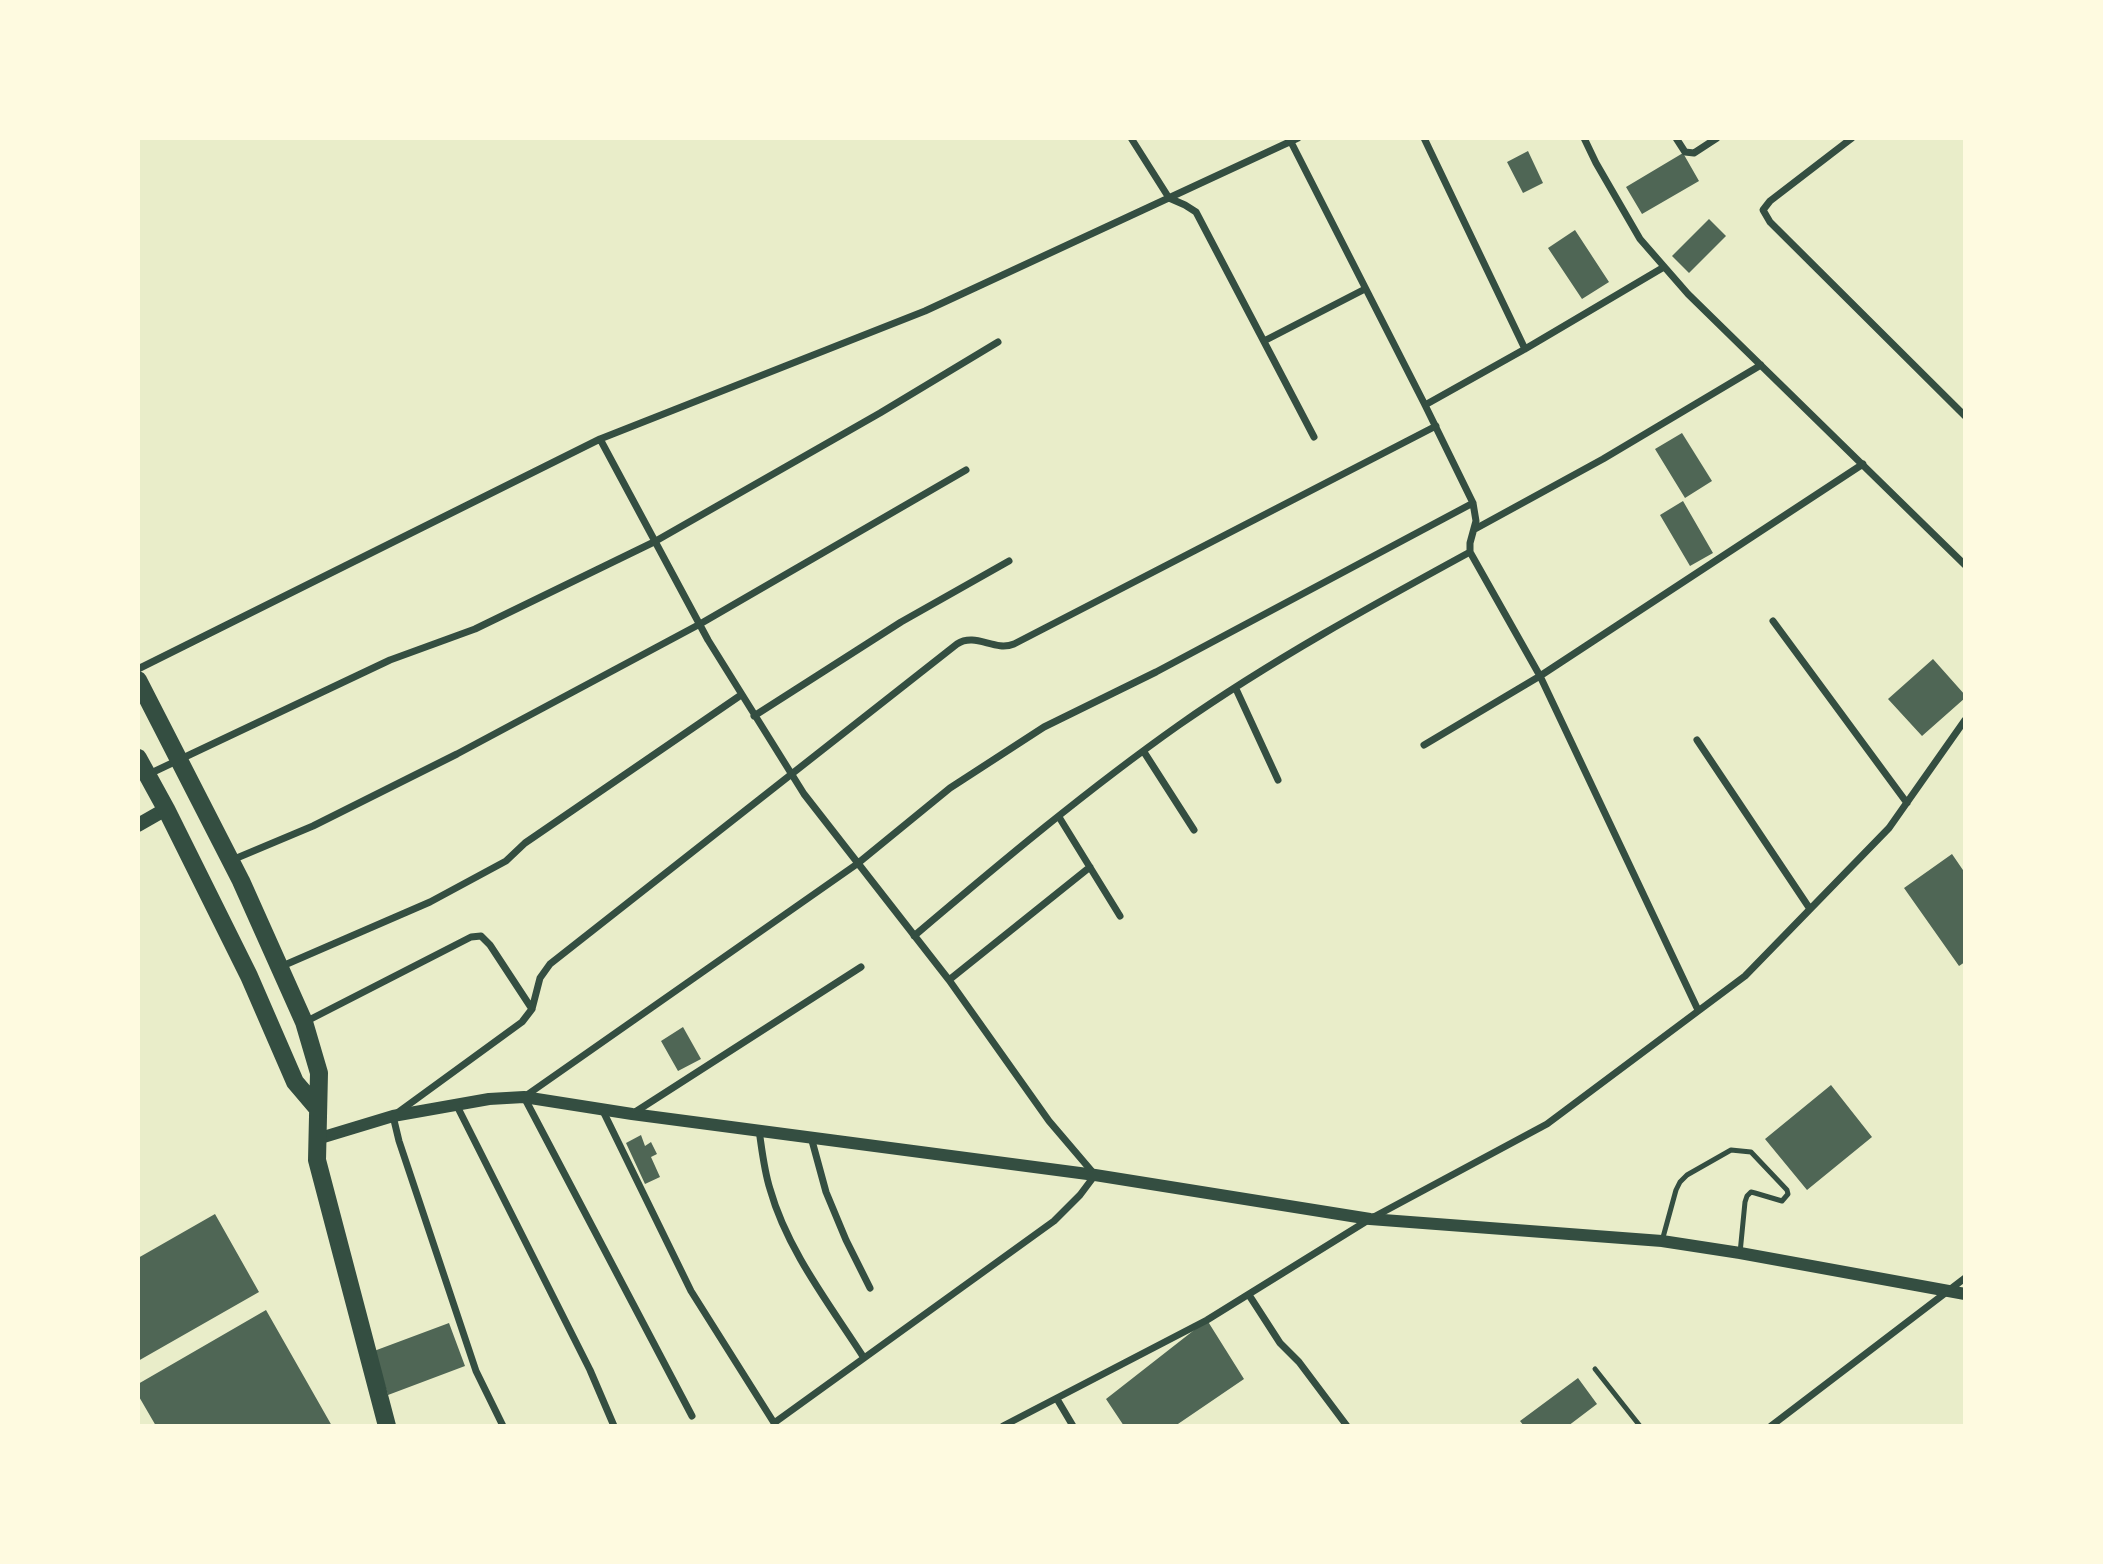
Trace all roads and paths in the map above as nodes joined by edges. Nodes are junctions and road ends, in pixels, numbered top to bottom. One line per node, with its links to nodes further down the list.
1 (1131, 138): 8 (street)
2 (1424, 138): 13 (street)
3 (1584, 138): 9 (street)
4 (1676, 138): 5 (street)
5 (1717, 138)
6 (1852, 138): 16 (street)
7 (1294, 140): 8 (street); 10 (street)
8 (1168, 198): 11 (street); 19 (street)
9 (1664, 267): 13 (street); 14 (street)
10 (1365, 289): 11 (street); 15 (street)
11 (1264, 341): 18 (street)
12 (998, 342): 24 (street)
13 (1525, 349): 15 (street)
14 (1761, 365): 20 (street); 23 (street)
15 (1425, 405): 17 (street)
16 (1965, 416)
17 (1436, 426): 22 (street); 43 (street)
18 (1314, 437)
19 (600, 439): 24 (street); 30 (street)
20 (1863, 464): 27 (street); 31 (street)
21 (966, 470): 29 (street)
22 (1473, 503): 23 (street); 51 (street)
23 (1475, 529): 25 (street)
24 (654, 542): 29 (street); 41 (street)
25 (1470, 552): 31 (street); 33 (street)
26 (1009, 561): 35 (street)
27 (1965, 565)
28 (1773, 621): 45 (street)
29 (700, 624): 34 (street); 50 (street)
30 (138, 669)
31 (1540, 676): 38 (street); 60 (street)
32 (138, 680): 41 (main road)
33 (1236, 688): 39 (street); 44 (street)
34 (741, 695): 35 (street); 56 (street)
35 (754, 716): 43 (street)
36 (1965, 720): 45 (street)
37 (1697, 740): 53 (street)
38 (1424, 745)
39 (1144, 752): 47 (street); 49 (street)
40 (138, 758): 42 (main road)
41 (179, 760): 42 (street); 50 (main road)
42 (147, 775): 46 (main road)
43 (791, 775): 51 (street); 59 (street)
44 (1278, 780)
45 (1907, 803): 53 (street)
46 (166, 809): 48 (main road); 65 (main road)
47 (1059, 817): 52 (street); 55 (street)
48 (138, 825)
49 (1194, 830)
50 (230, 861): 56 (main road)
51 (857, 864): 55 (street); 62 (street)
52 (1090, 867): 54 (street); 58 (street)
53 (1810, 909): 60 (street)
54 (1120, 916)
55 (914, 936): 58 (street)
56 (279, 967): 61 (main road)
57 (861, 967): 66 (street)
58 (949, 980): 71 (street)
59 (532, 1009): 61 (street); 67 (street)
60 (1698, 1010): 72 (street)
61 (304, 1022): 65 (main road)
62 (524, 1097): 63 (street); 64 (street); 83 (street)
63 (456, 1104): 67 (street); 87 (street)
64 (601, 1108): 66 (street); 84 (street)
65 (318, 1109): 70 (main road)
66 (632, 1114): 68 (street)
67 (393, 1116): 70 (street); 86 (street)
68 (759, 1130): 69 (street); 80 (street)
69 (811, 1138): 71 (street); 76 (street)
70 (317, 1139): 85 (main road)
71 (1095, 1175): 72 (street); 80 (street)
72 (1370, 1219): 73 (street); 79 (street)
73 (1662, 1241): 74 (street); 74 (lane)
74 (1740, 1253): 77 (street)
75 (1965, 1278): 77 (street)
76 (870, 1287)
77 (1946, 1292): 78 (street); 92 (street)
78 (1965, 1294)
79 (1249, 1295): 82 (street); 90 (street)
80 (864, 1358): 84 (street)
81 (1595, 1369): 91 (lane)
82 (1057, 1399): 88 (street); 89 (street)
83 (692, 1416)
84 (775, 1424)
85 (387, 1426)
86 (503, 1426)
87 (614, 1426)
88 (1003, 1426)
89 (1073, 1426)
90 (1347, 1426)
91 (1640, 1426)
92 (1772, 1426)

